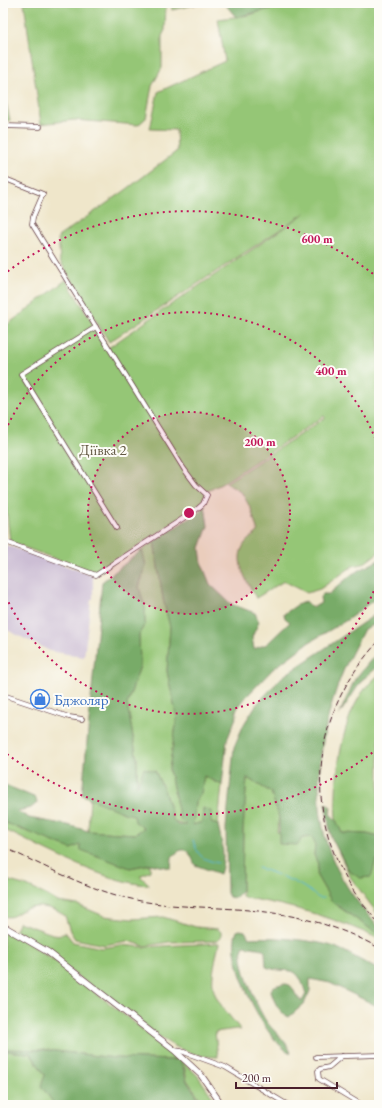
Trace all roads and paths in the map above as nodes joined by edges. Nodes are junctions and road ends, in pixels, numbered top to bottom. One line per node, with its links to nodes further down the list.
1 (3, 126): 2 (street)
2 (40, 127)
3 (3, 178): 4 (street)
4 (96, 327): 5 (street); 6 (street)
5 (117, 528)
6 (3, 541)
7 (3, 695): 8 (street)
8 (82, 719)
9 (3, 926): 10 (street)
10 (174, 1050): 14 (street); 15 (street)
11 (379, 1055): 12 (street)
12 (342, 1056): 13 (street); 16 (street)
13 (316, 1057)
14 (222, 1105)
15 (288, 1105)
16 (362, 1105)

